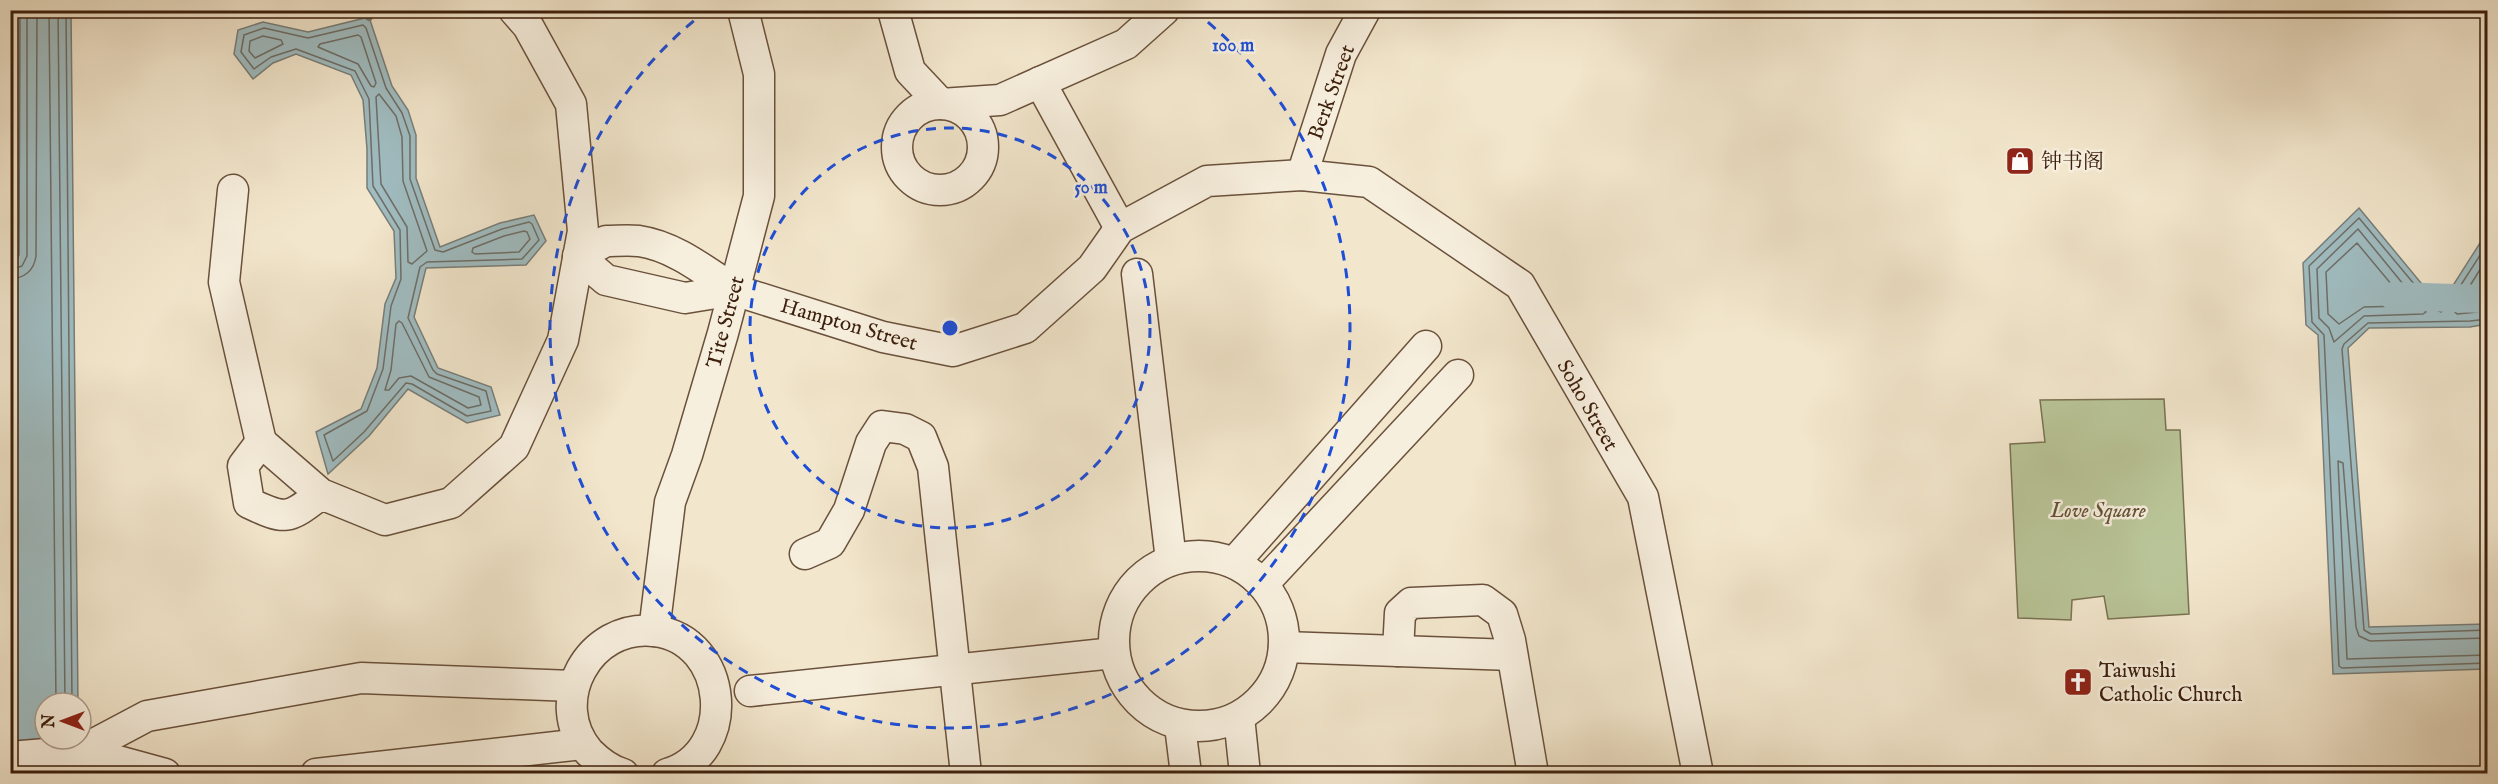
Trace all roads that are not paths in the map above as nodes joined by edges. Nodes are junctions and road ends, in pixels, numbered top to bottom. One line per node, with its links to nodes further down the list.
1 (514, 10): 10 (street)
2 (743, 10): 12 (street, Tite Street)
3 (893, 10): 6 (street)
4 (1164, 10): 6 (street)
5 (1365, 10): 7 (street, Berk Street)
6 (1040, 82): 9 (street)
7 (1302, 175): 9 (street, Hampton Street); 42 (street, Soho Street)
8 (233, 190): 15 (street)
9 (1120, 228): 12 (street, Hampton Street)
10 (578, 256): 12 (street); 12 (street); 16 (street)
11 (1137, 274): 18 (street)
12 (734, 290): 21 (street, Tite Street)
13 (1426, 346): 19 (street)
14 (1458, 375): 20 (street)
15 (261, 442): 16 (street); 16 (street)
16 (321, 494)
17 (805, 554): 26 (street)
18 (1171, 560): 19 (street); 24 (street)
19 (1234, 563): 20 (street)
20 (1263, 584): 22 (street)
21 (654, 631): 27 (street); 37 (street)
22 (1284, 647): 23 (street); 29 (street)
23 (1398, 651): 25 (street); 25 (street)
24 (1114, 653): 26 (street); 30 (street)
25 (1512, 655): 41 (street)
26 (955, 670): 28 (street); 38 (street)
27 (573, 686): 31 (street); 32 (street)
28 (750, 691)
29 (1239, 717): 30 (street); 40 (street)
30 (1180, 726): 39 (street)
31 (582, 744): 35 (street); 36 (street)
32 (81, 752): 33 (street); 34 (street)
33 (10, 757)
34 (165, 774)
35 (316, 774)
36 (623, 774)
37 (667, 774)
38 (966, 774)
39 (1186, 774)
40 (1245, 774)
41 (1533, 774)
42 (1698, 774)

